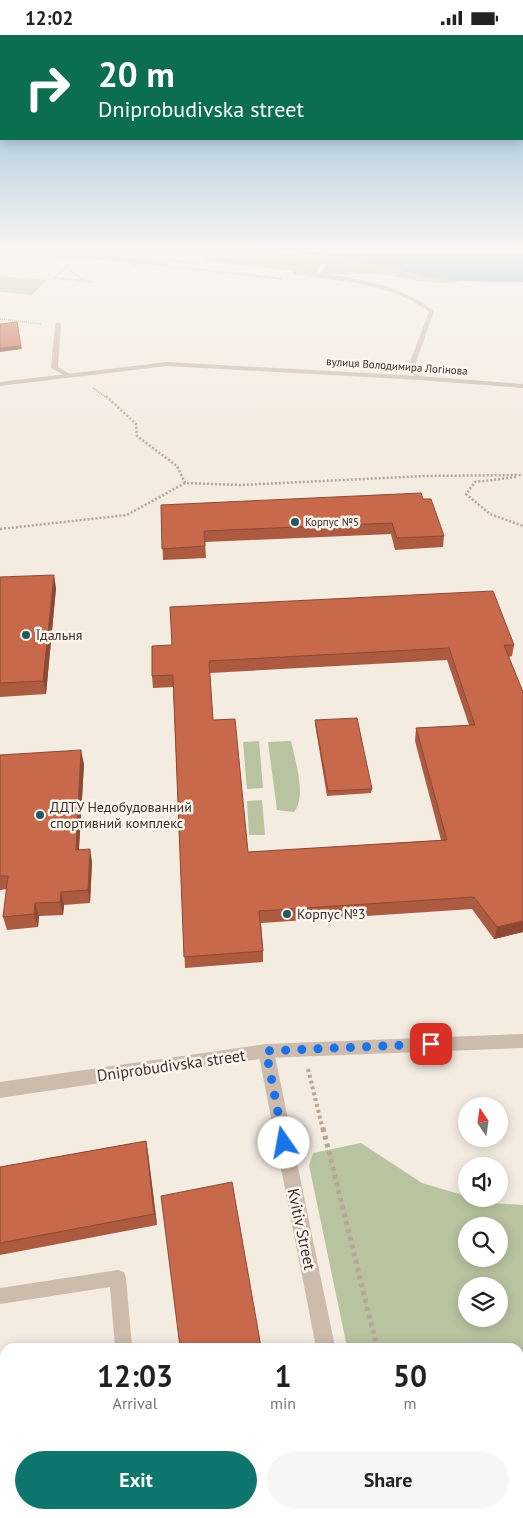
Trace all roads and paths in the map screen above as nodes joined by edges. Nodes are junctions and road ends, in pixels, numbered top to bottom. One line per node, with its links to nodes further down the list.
1 (2, 319): 3 (path)
2 (429, 319): 5 (lane)
3 (58, 324): 4 (lane)
4 (68, 375): 5 (street, вулиця Володимира Логінова); 6 (street, вулиця Володимира Логінова); 9 (path)
5 (419, 378): 7 (street, вулиця Володимира Логінова)
6 (0, 383)
7 (523, 386)
8 (523, 475): 9 (path); 10 (path)
9 (184, 483): 11 (path)
10 (523, 526)
11 (0, 529)
12 (523, 1041): 13 (street, Dniprobudivska street)
13 (303, 1049): 14 (street, Dniprobudivska street); 19 (path)
14 (266, 1051): 15 (street, Dniprobudivska street); 18 (street, Kvitiv Street)
15 (0, 1090)
16 (0, 1296): 17 (lane)
17 (124, 1343)
18 (325, 1343)
19 (376, 1343)

